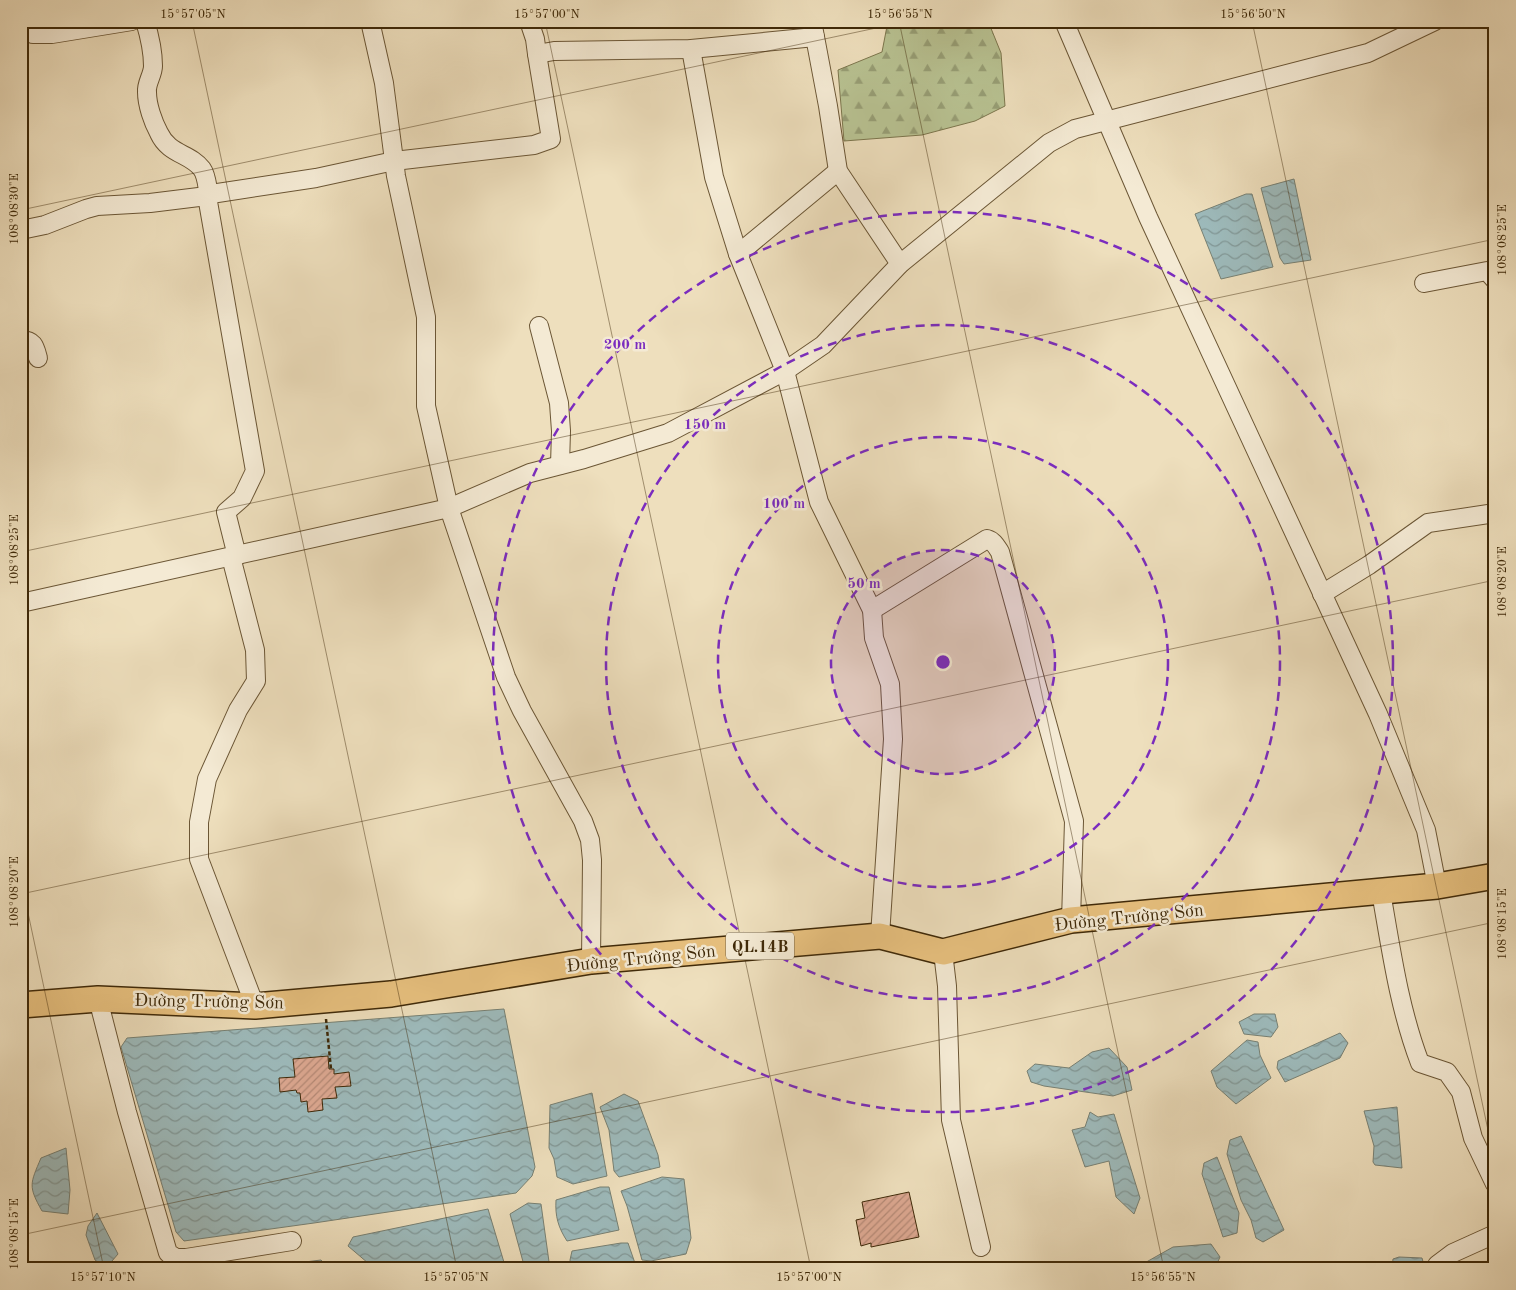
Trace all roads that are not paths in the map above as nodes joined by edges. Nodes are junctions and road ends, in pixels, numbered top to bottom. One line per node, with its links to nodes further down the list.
1 (26, 21): 2 (street)
2 (132, 21)
3 (145, 21): 14 (street)
4 (370, 21): 12 (street)
5 (529, 21): 10 (street)
6 (1064, 21): 11 (street)
7 (1435, 21): 11 (street)
8 (814, 29): 9 (street); 13 (street)
9 (692, 49): 10 (street); 16 (street)
10 (537, 54): 12 (street)
11 (1107, 121): 17 (street); 28 (street)
12 (394, 161): 14 (street); 25 (street)
13 (838, 172): 16 (street); 17 (street)
14 (208, 196): 15 (street); 27 (street)
15 (21, 230)
16 (738, 254): 23 (street)
17 (900, 264): 23 (street)
18 (1495, 280): 19 (street)
19 (1424, 282)
20 (539, 326): 24 (street)
21 (21, 340): 22 (street)
22 (38, 358)
23 (785, 371): 24 (street); 30 (street)
24 (560, 465): 25 (street)
25 (449, 508): 27 (street); 37 (street)
26 (1495, 513): 28 (street)
27 (234, 556): 29 (street); 40 (street)
28 (1322, 594): 32 (street)
29 (21, 603)
30 (872, 610): 34 (street); 35 (street)
31 (1495, 876): 32 (highway, Đường Trường Sơn / QL.14B)
32 (1437, 886): 33 (highway, Đường Trường Sơn / QL.14B)
33 (1381, 892): 34 (highway, Đường Trường Sơn / QL.14B); 41 (street)
34 (1071, 920): 36 (highway, Đường Trường Sơn / QL.14B)
35 (880, 936): 36 (highway, Đường Trường Sơn / QL.14B); 37 (highway, Đường Trường Sơn / QL.14B)
36 (943, 952): 44 (street)
37 (591, 961): 40 (highway, Đường Trường Sơn / QL.14B)
38 (98, 998): 39 (highway, Đường Trường Sơn / QL.14B); 40 (highway, Đường Trường Sơn / QL.14B); 43 (street)
39 (21, 1005)
40 (256, 1006)
41 (1495, 1184)
42 (1495, 1234): 45 (street)
43 (292, 1241)
44 (981, 1247)
45 (1436, 1269)

